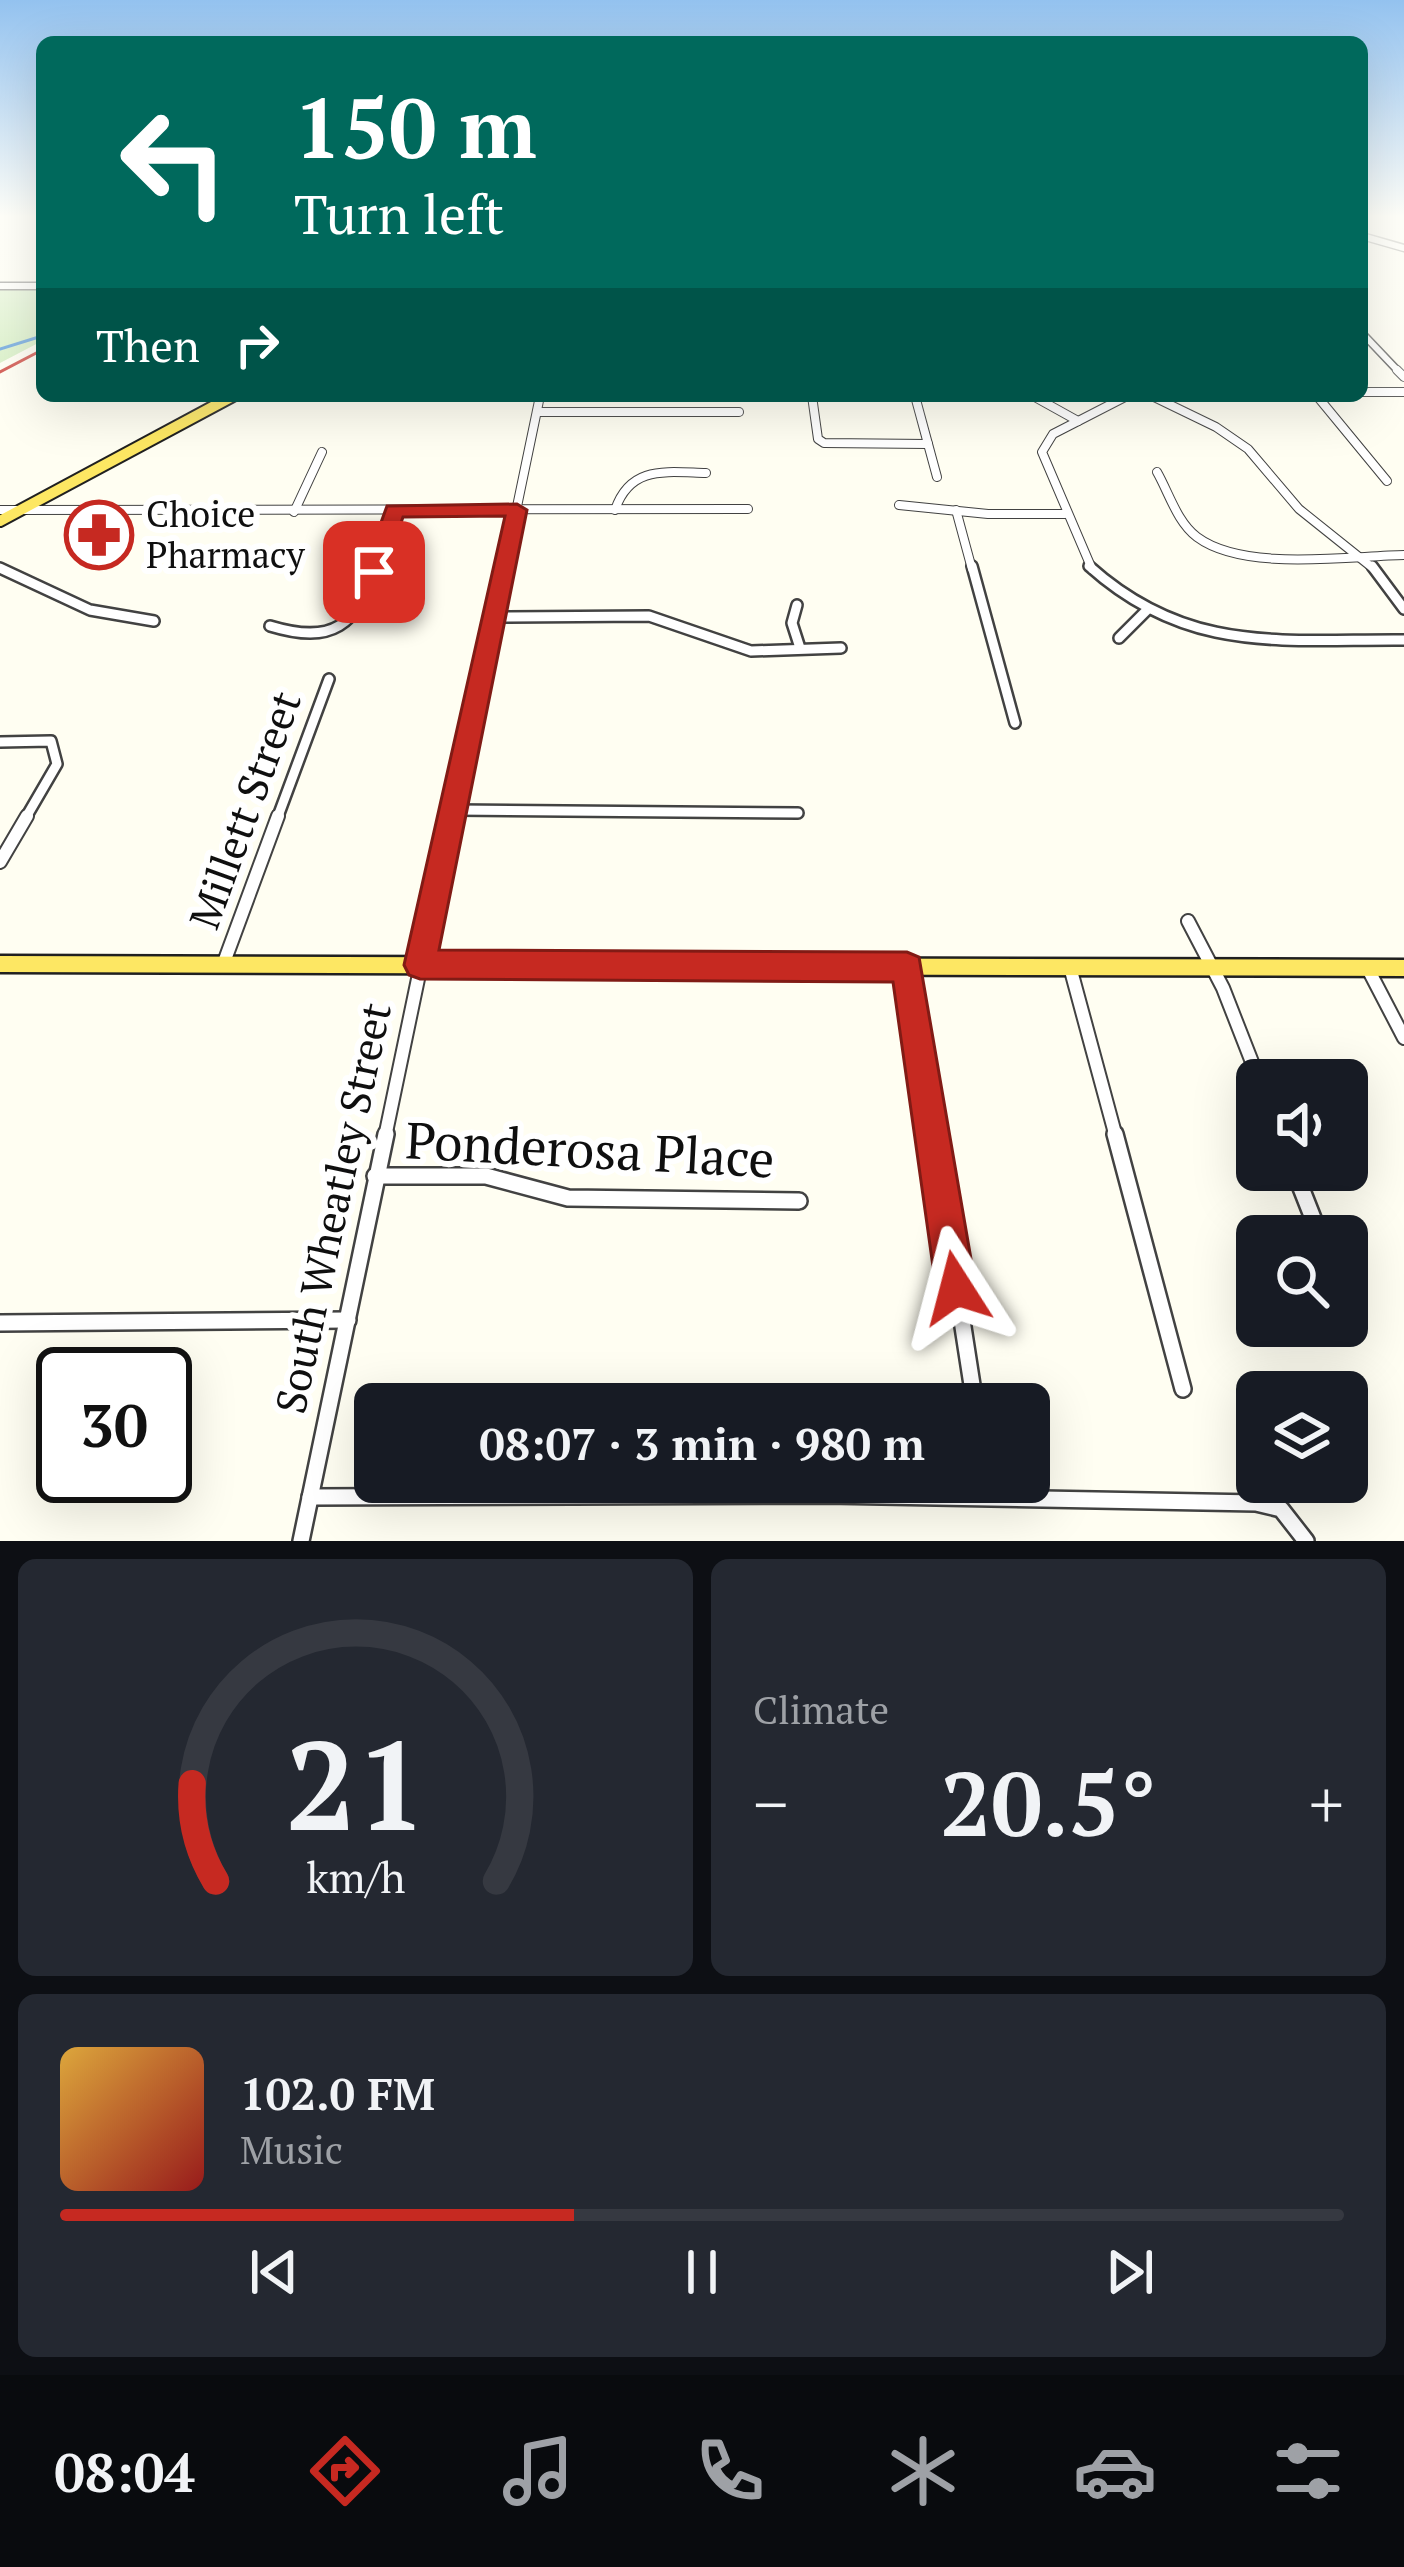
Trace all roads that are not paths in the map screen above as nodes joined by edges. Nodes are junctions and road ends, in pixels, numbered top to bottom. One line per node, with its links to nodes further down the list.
1 (1368, 340): 2 (street)
2 (1404, 377)
3 (1368, 392): 4 (street)
4 (1404, 392)
5 (222, 402): 25 (main road)
6 (540, 402): 13 (street, South Wheatley Street)
7 (813, 402): 16 (street)
8 (917, 402): 16 (street)
9 (1044, 402): 15 (street)
10 (1115, 402): 15 (street)
11 (1164, 402): 33 (street)
12 (1322, 402): 21 (street)
13 (537, 412): 14 (street); 26 (street, South Wheatley Street)
14 (739, 412)
15 (1078, 421): 31 (street)
16 (928, 444): 20 (street)
17 (322, 452): 30 (street)
18 (1157, 472): 33 (street)
19 (706, 473): 27 (street)
20 (938, 477)
21 (1388, 481)
22 (899, 505): 28 (street)
23 (748, 509): 27 (street)
24 (0, 510): 25 (street)
25 (20, 510): 30 (street); 32 (main road)
26 (517, 510): 27 (street); 29 (street); 39 (street, South Wheatley Street)
27 (615, 510)
28 (956, 510): 31 (street); 47 (street)
29 (394, 511): 30 (street); 41 (street)
30 (294, 512)
31 (1065, 514): 37 (street)
32 (0, 521)
33 (1360, 555): 34 (street); 38 (street)
34 (1404, 555)
35 (0, 568): 40 (street)
36 (797, 604): 44 (street)
37 (1148, 609): 42 (street); 43 (street)
38 (1404, 609)
39 (496, 617): 44 (street); 49 (street, South Wheatley Street)
40 (154, 621)
41 (270, 626)
42 (1119, 638)
43 (1404, 640)
44 (800, 648): 45 (street)
45 (841, 648)
46 (329, 679): 54 (street, Millett Street)
47 (1015, 723)
48 (0, 742): 51 (street)
49 (456, 810): 50 (street); 55 (street, South Wheatley Street)
50 (798, 813)
51 (0, 862)
52 (1188, 921): 58 (street)
53 (0, 964): 54 (main road)
54 (223, 964): 55 (main road)
55 (420, 965): 56 (main road); 63 (street, South Wheatley Street)
56 (907, 967): 57 (main road); 67 (street)
57 (1070, 967): 58 (main road); 68 (street)
58 (1212, 967): 59 (main road); 62 (street)
59 (1367, 968): 60 (main road); 61 (street)
60 (1404, 968)
61 (1404, 1038)
62 (1250, 1059)
63 (375, 1176): 64 (street, Ponderosa Place); 65 (street, South Wheatley Street)
64 (800, 1201)
65 (348, 1320): 66 (street); 69 (street, South Wheatley Street)
66 (0, 1323)
67 (972, 1383)
68 (1183, 1389)
69 (310, 1497): 70 (street, South Wheatley Street); 71 (street)
70 (301, 1541)
71 (1306, 1541)

